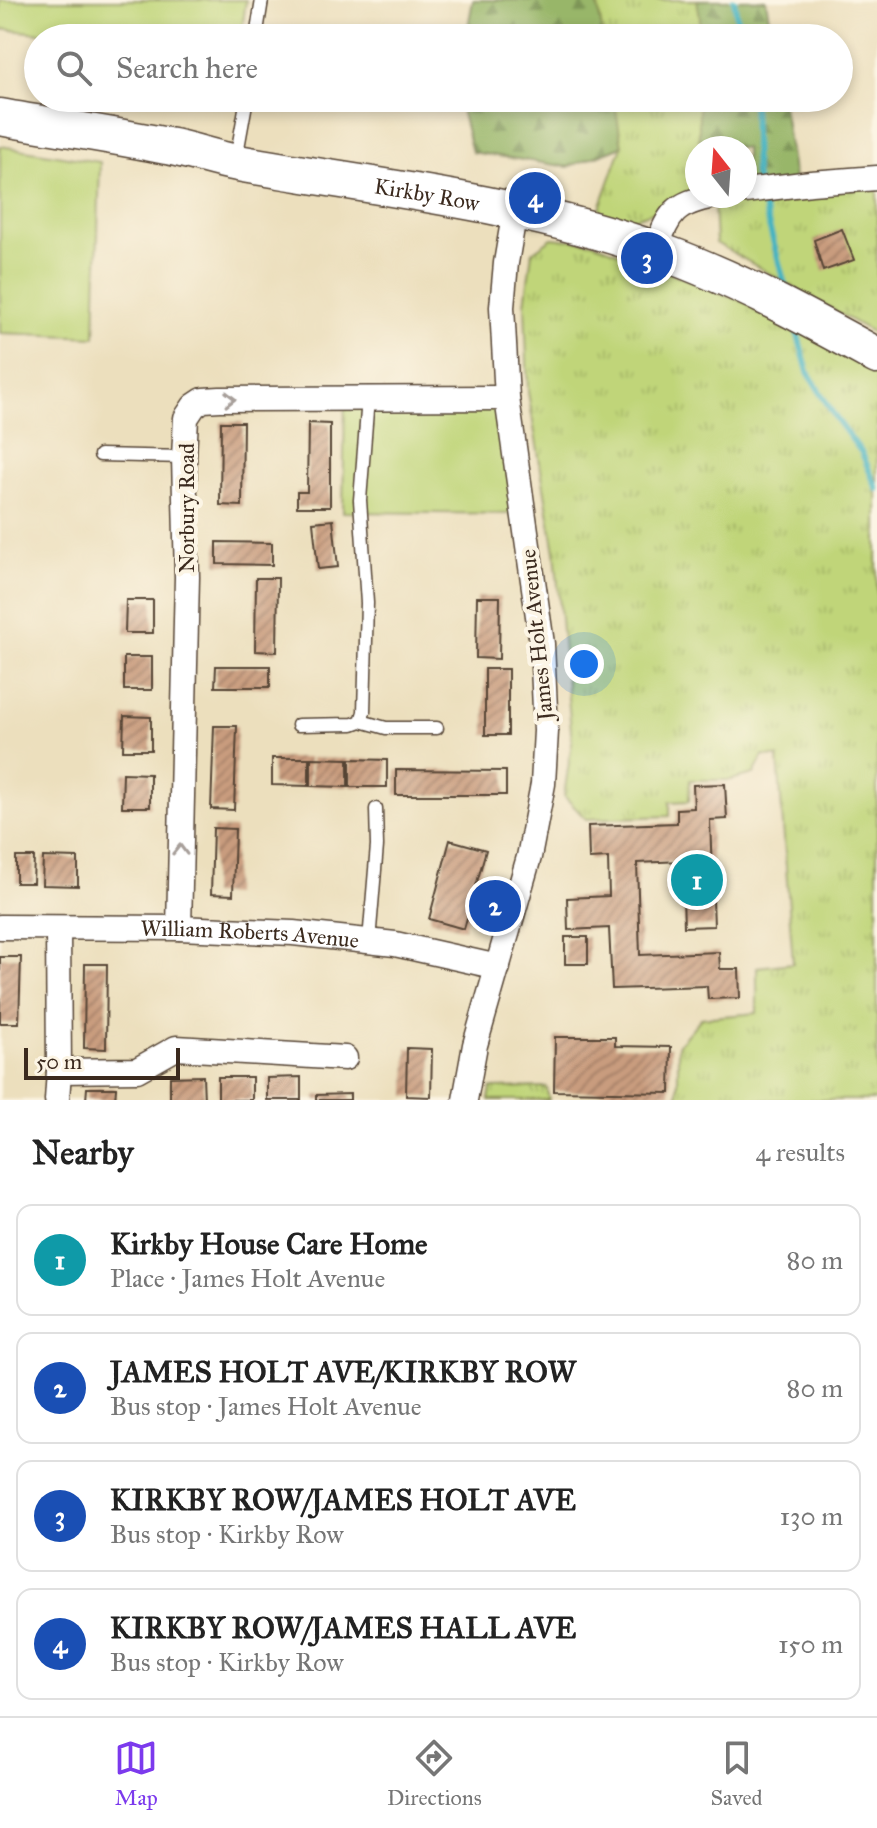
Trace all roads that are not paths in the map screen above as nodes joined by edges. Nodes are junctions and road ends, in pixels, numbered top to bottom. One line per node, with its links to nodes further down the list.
1 (262, 0): 2 (lane)
2 (258, 24)
3 (244, 112): 5 (lane)
4 (0, 117): 5 (street, Kirkby Row)
5 (235, 162): 9 (street, Kirkby Row)
6 (877, 178): 7 (street)
7 (757, 190)
8 (685, 203): 10 (street)
9 (515, 210): 10 (street, Kirkby Row); 13 (street, James Holt Avenue)
10 (655, 250): 11 (street, Kirkby Row)
11 (877, 356)
12 (368, 398): 13 (street, Norbury Road); 15 (street, Norbury Road, one-way to 12); 16 (lane)
13 (507, 398): 24 (street, James Holt Avenue)
14 (100, 455): 15 (lane)
15 (184, 457): 21 (street, Norbury Road, one-way to 15)
16 (361, 721): 17 (lane); 18 (lane)
17 (298, 725)
18 (437, 728)
19 (376, 809): 23 (lane)
20 (0, 927): 22 (street, William Roberts Avenue)
21 (179, 928): 22 (street, William Roberts Avenue); 23 (street, William Roberts Avenue)
22 (58, 929): 26 (street)
23 (369, 941): 24 (street, William Roberts Avenue)
24 (498, 967): 28 (street, James Holt Avenue)
25 (345, 1058): 26 (street)
26 (59, 1071): 27 (street)
27 (57, 1100)
28 (465, 1100)

